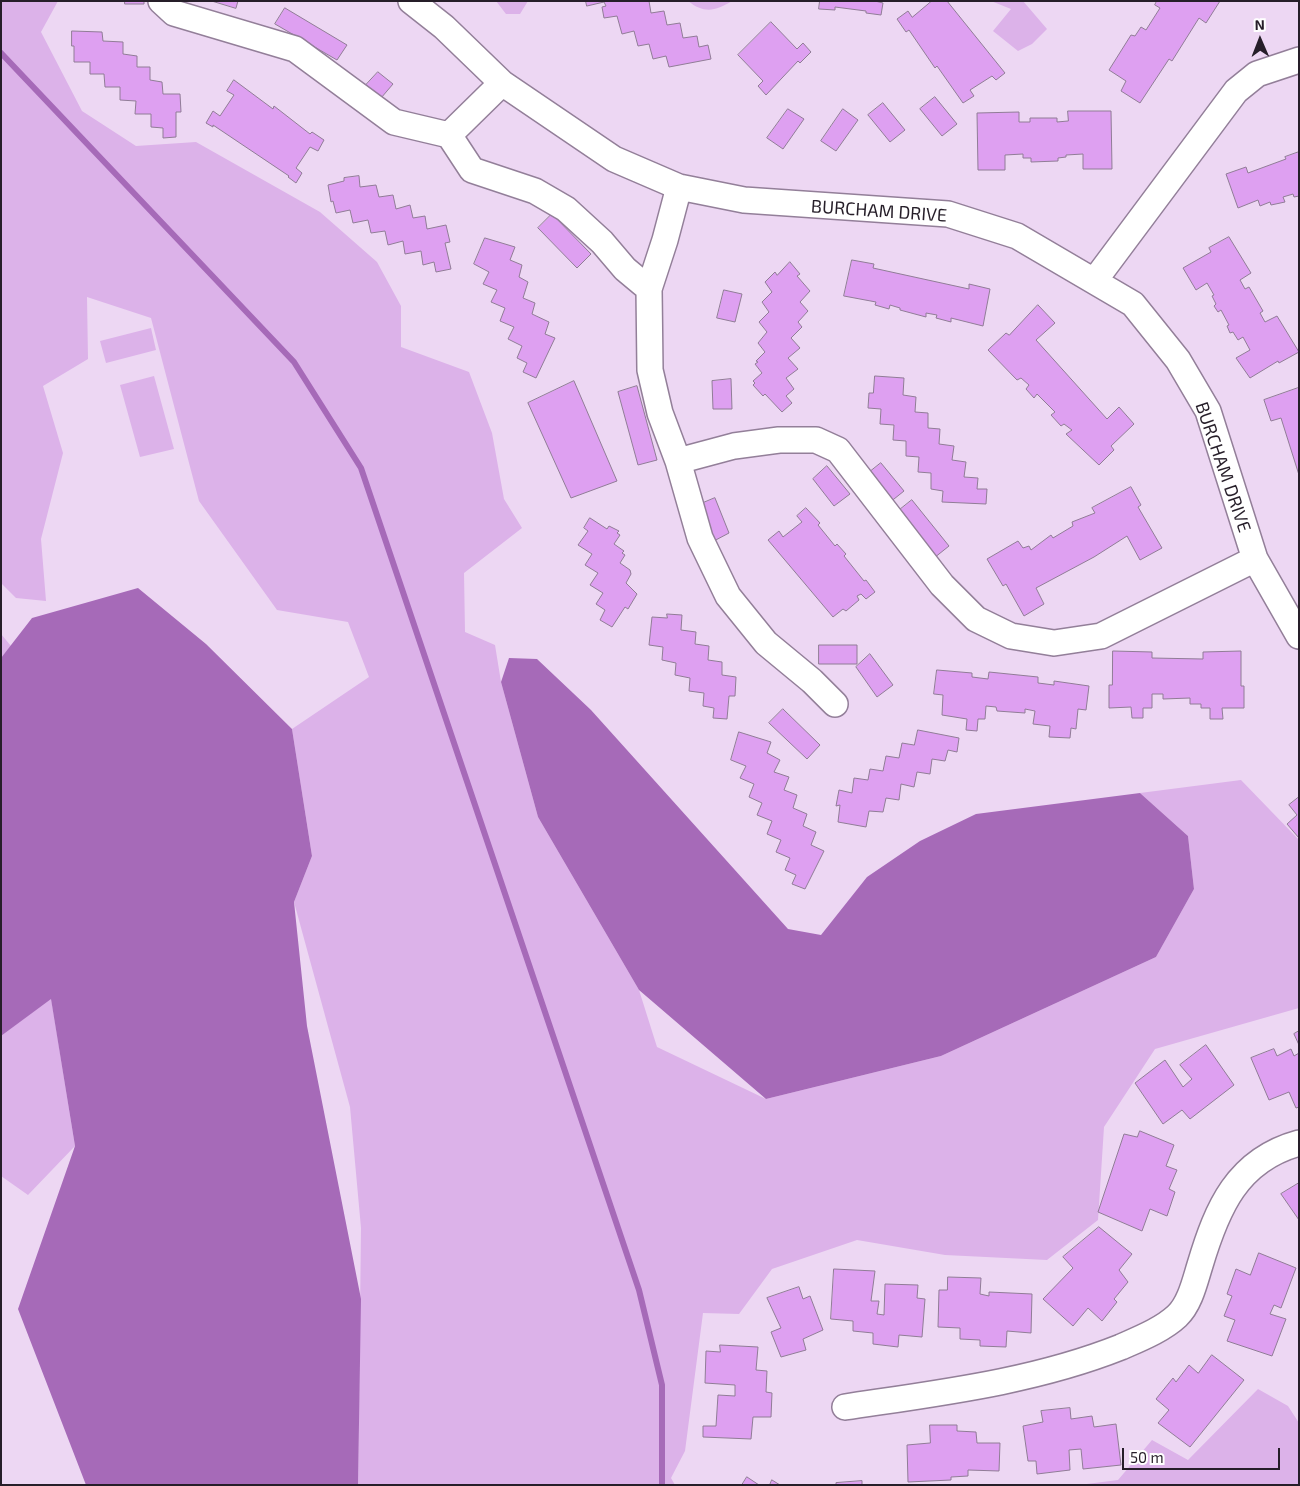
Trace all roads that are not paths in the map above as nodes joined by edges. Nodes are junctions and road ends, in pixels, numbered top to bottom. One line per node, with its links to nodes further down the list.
1 (161, 1): 5 (street)
2 (411, 1): 4 (street, BURCHAM DRIVE)
3 (1299, 60): 7 (street)
4 (502, 83): 5 (street); 6 (street, BURCHAM DRIVE)
5 (450, 135): 8 (street)
6 (679, 187): 7 (street, BURCHAM DRIVE); 8 (street)
7 (1095, 280): 10 (street, BURCHAM DRIVE)
8 (649, 289): 9 (street)
9 (678, 461): 10 (street); 12 (street)
10 (1255, 559): 11 (street, BURCHAM DRIVE)
11 (1299, 636)
12 (836, 704)
13 (1299, 1143): 14 (street)
14 (845, 1407)

